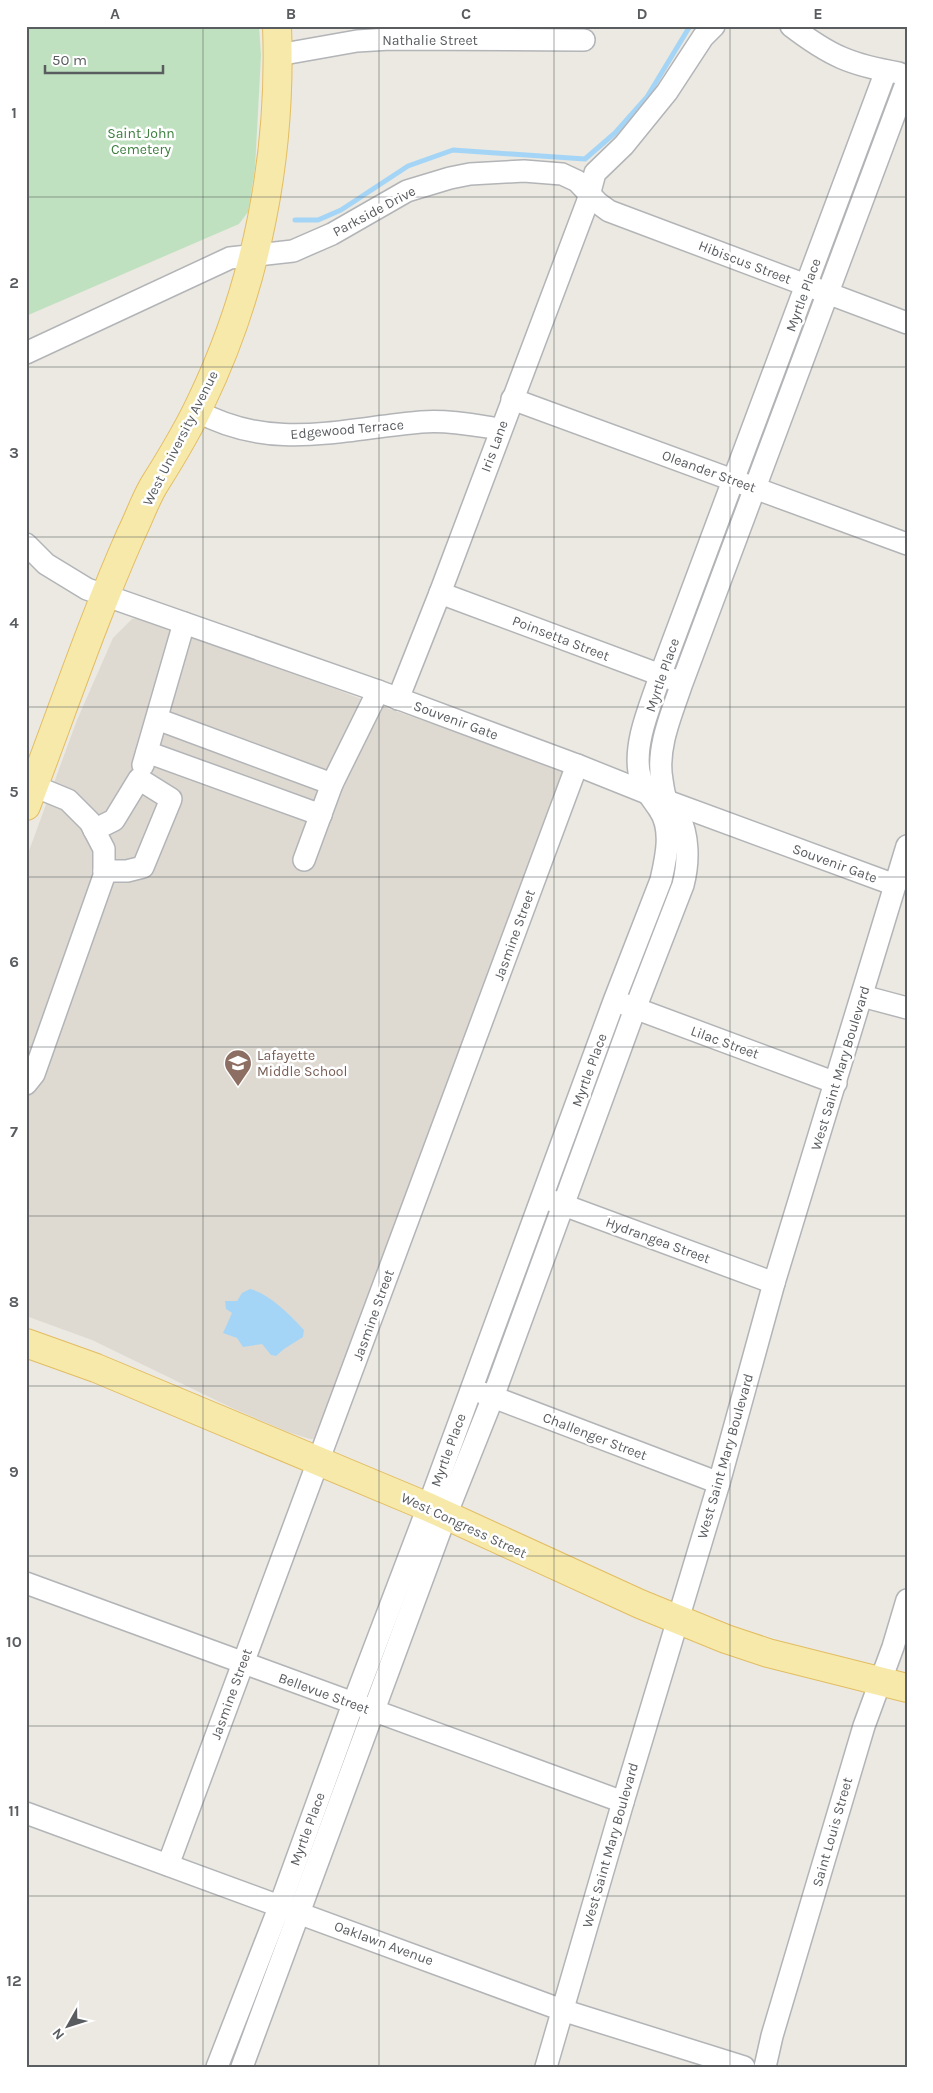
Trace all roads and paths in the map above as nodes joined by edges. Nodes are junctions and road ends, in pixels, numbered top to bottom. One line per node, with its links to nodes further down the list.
1 (277, 26): 5 (main road, West University Avenue)
2 (714, 26): 8 (street)
3 (791, 26): 6 (street)
4 (584, 40): 5 (street, Nathalie Street)
5 (278, 55): 9 (main road, West University Avenue)
6 (896, 73): 10 (street, Myrtle Place)
7 (907, 81): 11 (street, Myrtle Place)
8 (589, 193): 9 (street, Parkside Drive); 10 (street, Hibiscus Street); 14 (street, Iris Lane)
9 (254, 255): 13 (street, Parkside Drive); 15 (main road, West University Avenue)
10 (806, 285): 11 (street, Hibiscus Street); 17 (street, Myrtle Place)
11 (827, 293): 12 (street, Hibiscus Street); 18 (street, Myrtle Place)
12 (907, 323)
13 (26, 353)
14 (512, 399): 16 (street, Iris Lane); 17 (street, Oleander Street)
15 (197, 411): 16 (street, Edgewood Terrace); 22 (main road, West University Avenue)
16 (500, 429): 21 (street, Iris Lane)
17 (734, 480): 18 (street, Oleander Street); 24 (street, Myrtle Place)
18 (756, 488): 20 (street, Oleander Street); 25 (street, Myrtle Place)
19 (26, 544): 22 (street, Souvenir Gate)
20 (907, 544)
21 (440, 593): 24 (street, Poinsetta Street); 27 (street, Iris Lane)
22 (106, 595): 23 (street, Souvenir Gate); 34 (main road, West University Avenue)
23 (184, 623): 26 (street, Souvenir Gate); 28 (street)
24 (660, 676): 25 (street, Poinsetta Street); 33 (street, Myrtle Place)
25 (682, 683): 35 (street, Myrtle Place)
26 (378, 691): 27 (street, Souvenir Gate); 32 (street)
27 (398, 699): 30 (street, Souvenir Gate)
28 (157, 719): 29 (street); 32 (street)
29 (147, 752): 31 (street); 36 (street)
30 (577, 765): 33 (street, Souvenir Gate); 54 (street, Jasmine Street)
31 (139, 780): 37 (street); 40 (street)
32 (332, 784): 36 (street)
33 (646, 793): 35 (street, Souvenir Gate); 43 (street, Myrtle Place)
34 (30, 796): 37 (street)
35 (667, 801): 41 (street, Souvenir Gate); 45 (street, Myrtle Place)
36 (321, 816): 39 (street)
37 (94, 830): 40 (street)
38 (907, 846): 41 (street, West Saint Mary Boulevard)
39 (304, 860)
40 (104, 871): 47 (street)
41 (895, 885): 42 (street, West Saint Mary Boulevard)
42 (862, 996): 44 (street); 46 (street, West Saint Mary Boulevard)
43 (614, 1001): 45 (street, Lilac Street); 48 (street, Myrtle Place)
44 (907, 1008)
45 (635, 1009): 46 (street, Lilac Street); 49 (street, Myrtle Place)
46 (836, 1083): 50 (street, West Saint Mary Boulevard)
47 (26, 1084)
48 (543, 1197): 49 (street, Hydrangea Street); 52 (street, Myrtle Place)
49 (563, 1205): 50 (street, Hydrangea Street); 53 (street, Myrtle Place)
50 (774, 1283): 55 (street, West Saint Mary Boulevard)
51 (26, 1343): 54 (main road, West Congress Street)
52 (470, 1389): 53 (street, Challenger Street); 56 (street, Myrtle Place)
53 (493, 1397): 55 (street, Challenger Street); 56 (street, Myrtle Place)
54 (318, 1462): 56 (main road, West Congress Street); 60 (street, Jasmine Street)
55 (719, 1483): 59 (street, West Saint Mary Boulevard)
56 (437, 1511): 59 (main road, West Congress Street); 63 (street, Myrtle Place); 64 (street, Myrtle Place)
57 (26, 1583): 60 (street, Bellevue Street)
58 (907, 1600): 61 (street, Saint Louis Street)
59 (678, 1620): 61 (main road, West Congress Street); 65 (street, West Saint Mary Boulevard)
60 (242, 1663): 63 (street, Bellevue Street); 67 (street, Jasmine Street)
61 (880, 1681): 62 (main road, West Congress Street); 74 (street, Saint Louis Street)
62 (907, 1688)
63 (353, 1704): 64 (street, Bellevue Street); 68 (street, Myrtle Place)
64 (374, 1711): 65 (street, Bellevue Street); 68 (street, Myrtle Place)
65 (623, 1802): 69 (street, West Saint Mary Boulevard)
66 (26, 1813): 67 (street, Oaklawn Avenue)
67 (168, 1864): 68 (street, Oaklawn Avenue)
68 (290, 1908): 69 (street, Oaklawn Avenue); 70 (street, Myrtle Place); 71 (street, Myrtle Place)
69 (562, 2010): 72 (street, West Saint Mary Boulevard); 73 (street, Oaklawn Avenue)
70 (217, 2067)
71 (242, 2067)
72 (546, 2067)
73 (744, 2067)
74 (765, 2067)

